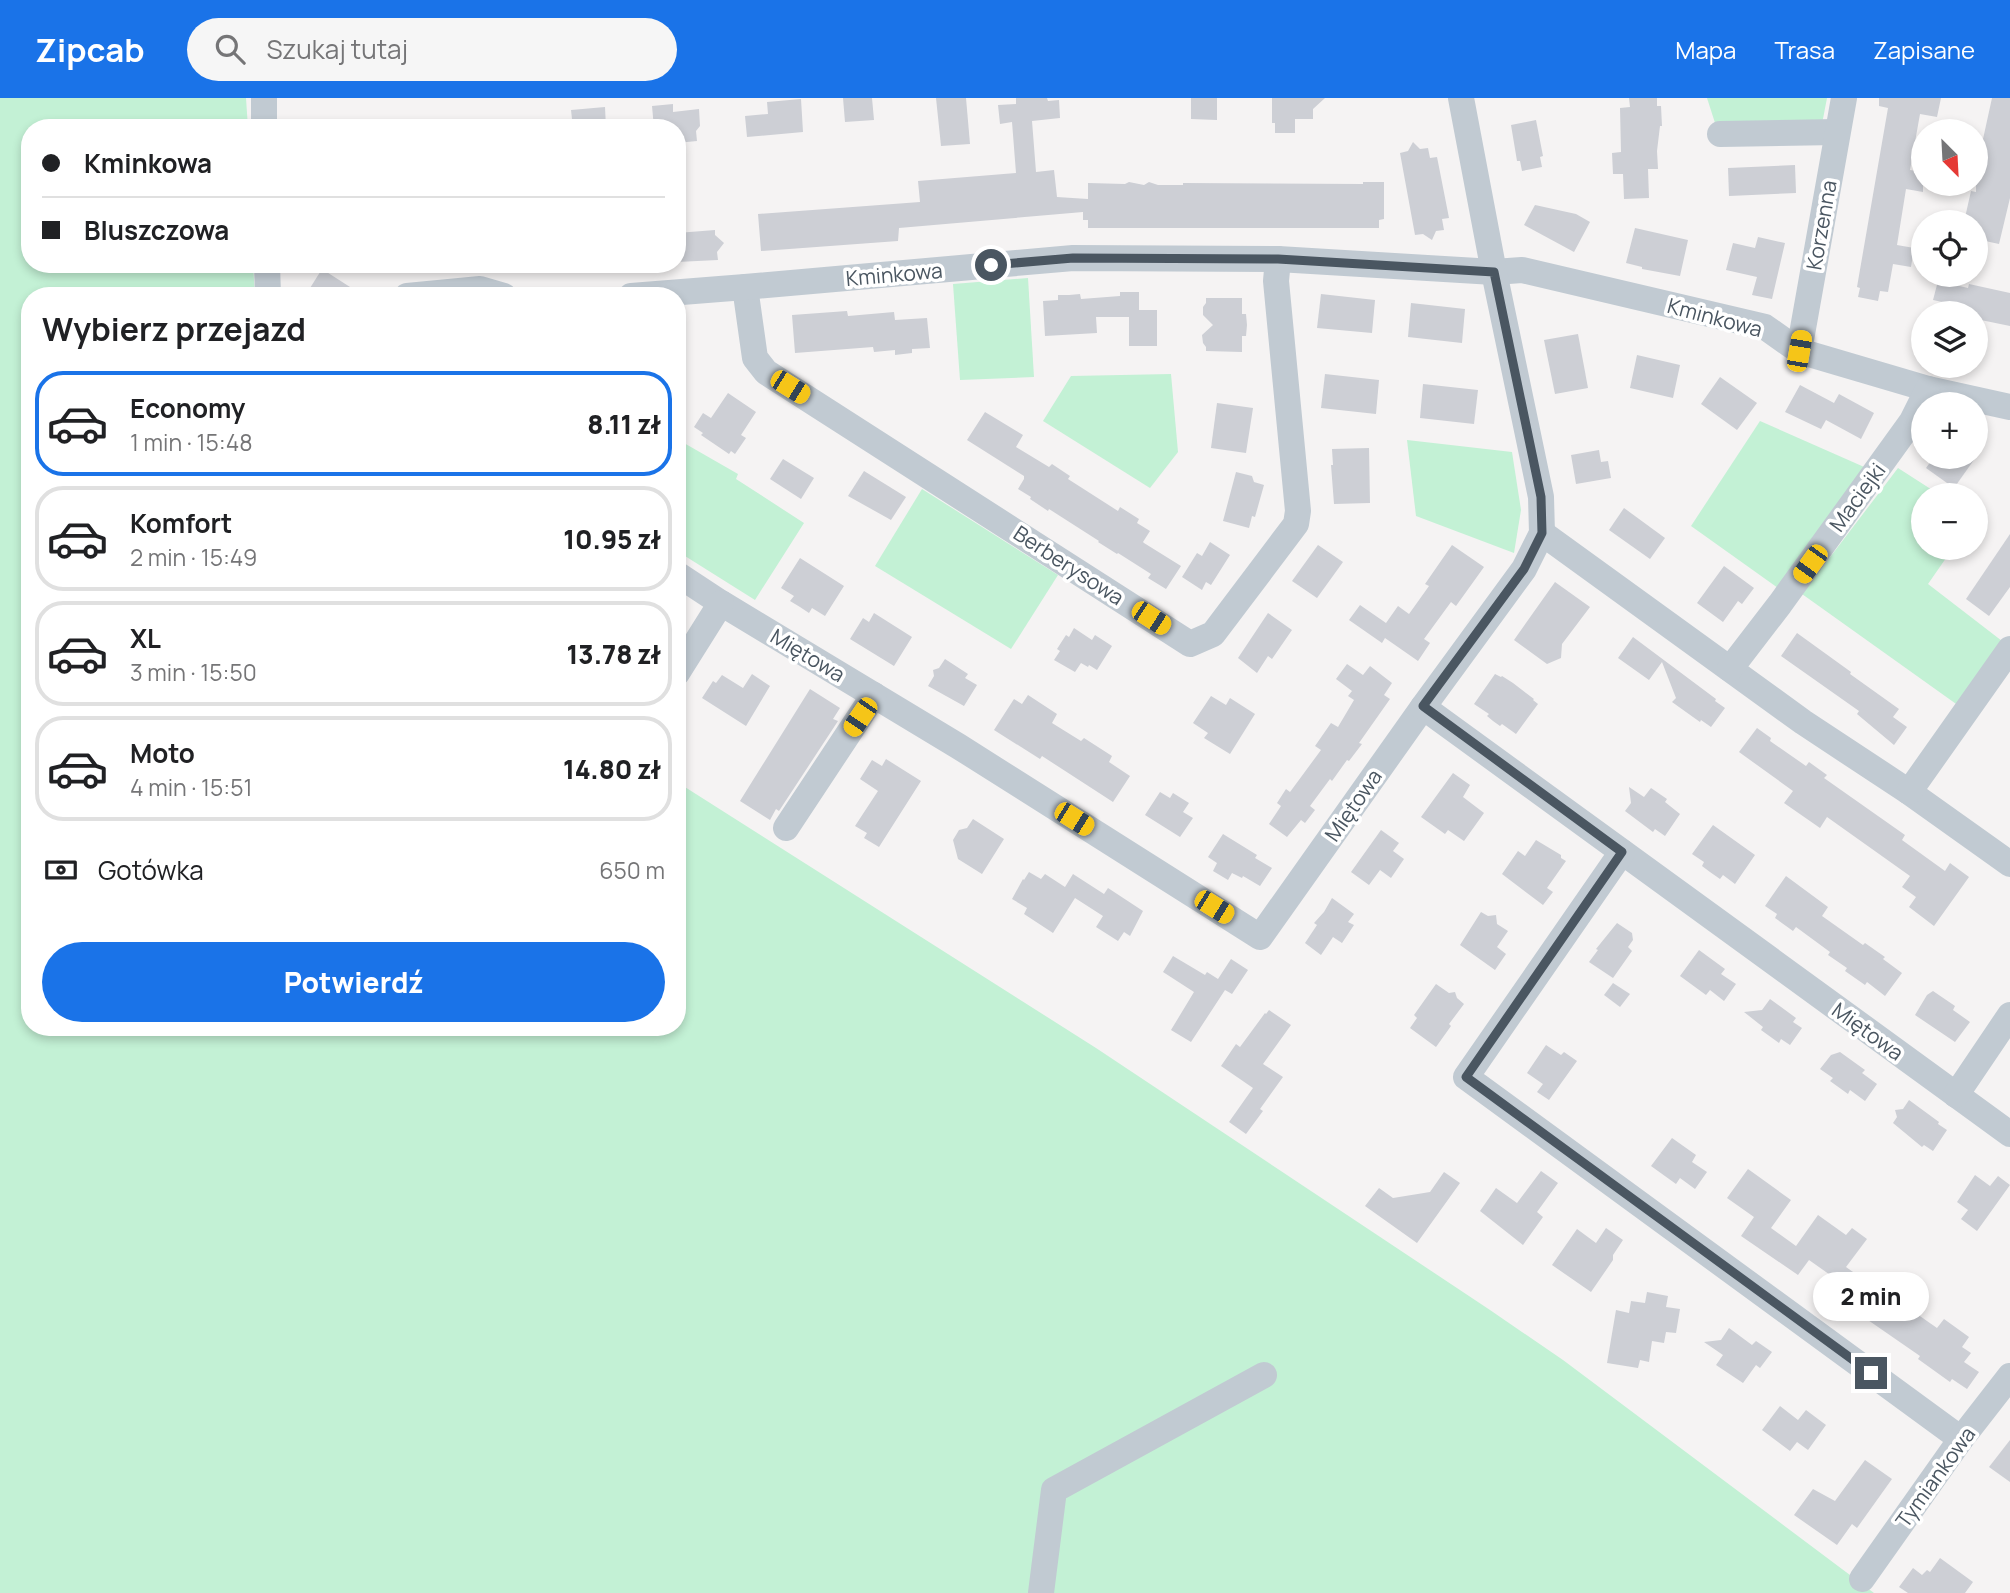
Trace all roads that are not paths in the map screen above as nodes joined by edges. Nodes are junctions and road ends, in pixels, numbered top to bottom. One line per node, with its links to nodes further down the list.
1 (264, 98): 4 (street)
2 (1461, 98): 8 (street)
3 (1844, 98): 5 (street, Korzenna)
4 (264, 119)
5 (1837, 132): 6 (street); 11 (street, Korzenna)
6 (1720, 134)
7 (1278, 259): 8 (street, Kminkowa); 9 (street, Kminkowa); 9 (street, Berberysowa)
8 (1494, 272): 11 (street, Kminkowa); 14 (street)
9 (745, 288): 10 (street, Kminkowa)
10 (686, 292)
11 (1799, 351): 12 (street, Kminkowa)
12 (1928, 389): 13 (street, Kminkowa); 19 (street, Maciejki)
13 (2010, 407)
14 (1542, 533): 19 (street); 21 (street)
15 (686, 580): 16 (street, Miętowa)
16 (721, 603): 18 (street); 20 (street, Miętowa)
17 (2010, 649): 22 (street)
18 (686, 659)
19 (1730, 669): 22 (street)
20 (874, 695): 21 (street, Miętowa); 23 (street)
21 (1423, 706): 24 (street, Miętowa)
22 (1909, 792): 25 (street)
23 (786, 828)
24 (1622, 852): 27 (street, Miętowa); 31 (street)
25 (2010, 864)
26 (2010, 1015): 27 (street)
27 (1956, 1095): 28 (street, Miętowa)
28 (2010, 1134)
29 (1264, 1375): 33 (street)
30 (2010, 1376): 31 (street, Tymiankowa)
31 (1961, 1439): 32 (street, Tymiankowa)
32 (1862, 1579)
33 (1041, 1593)

